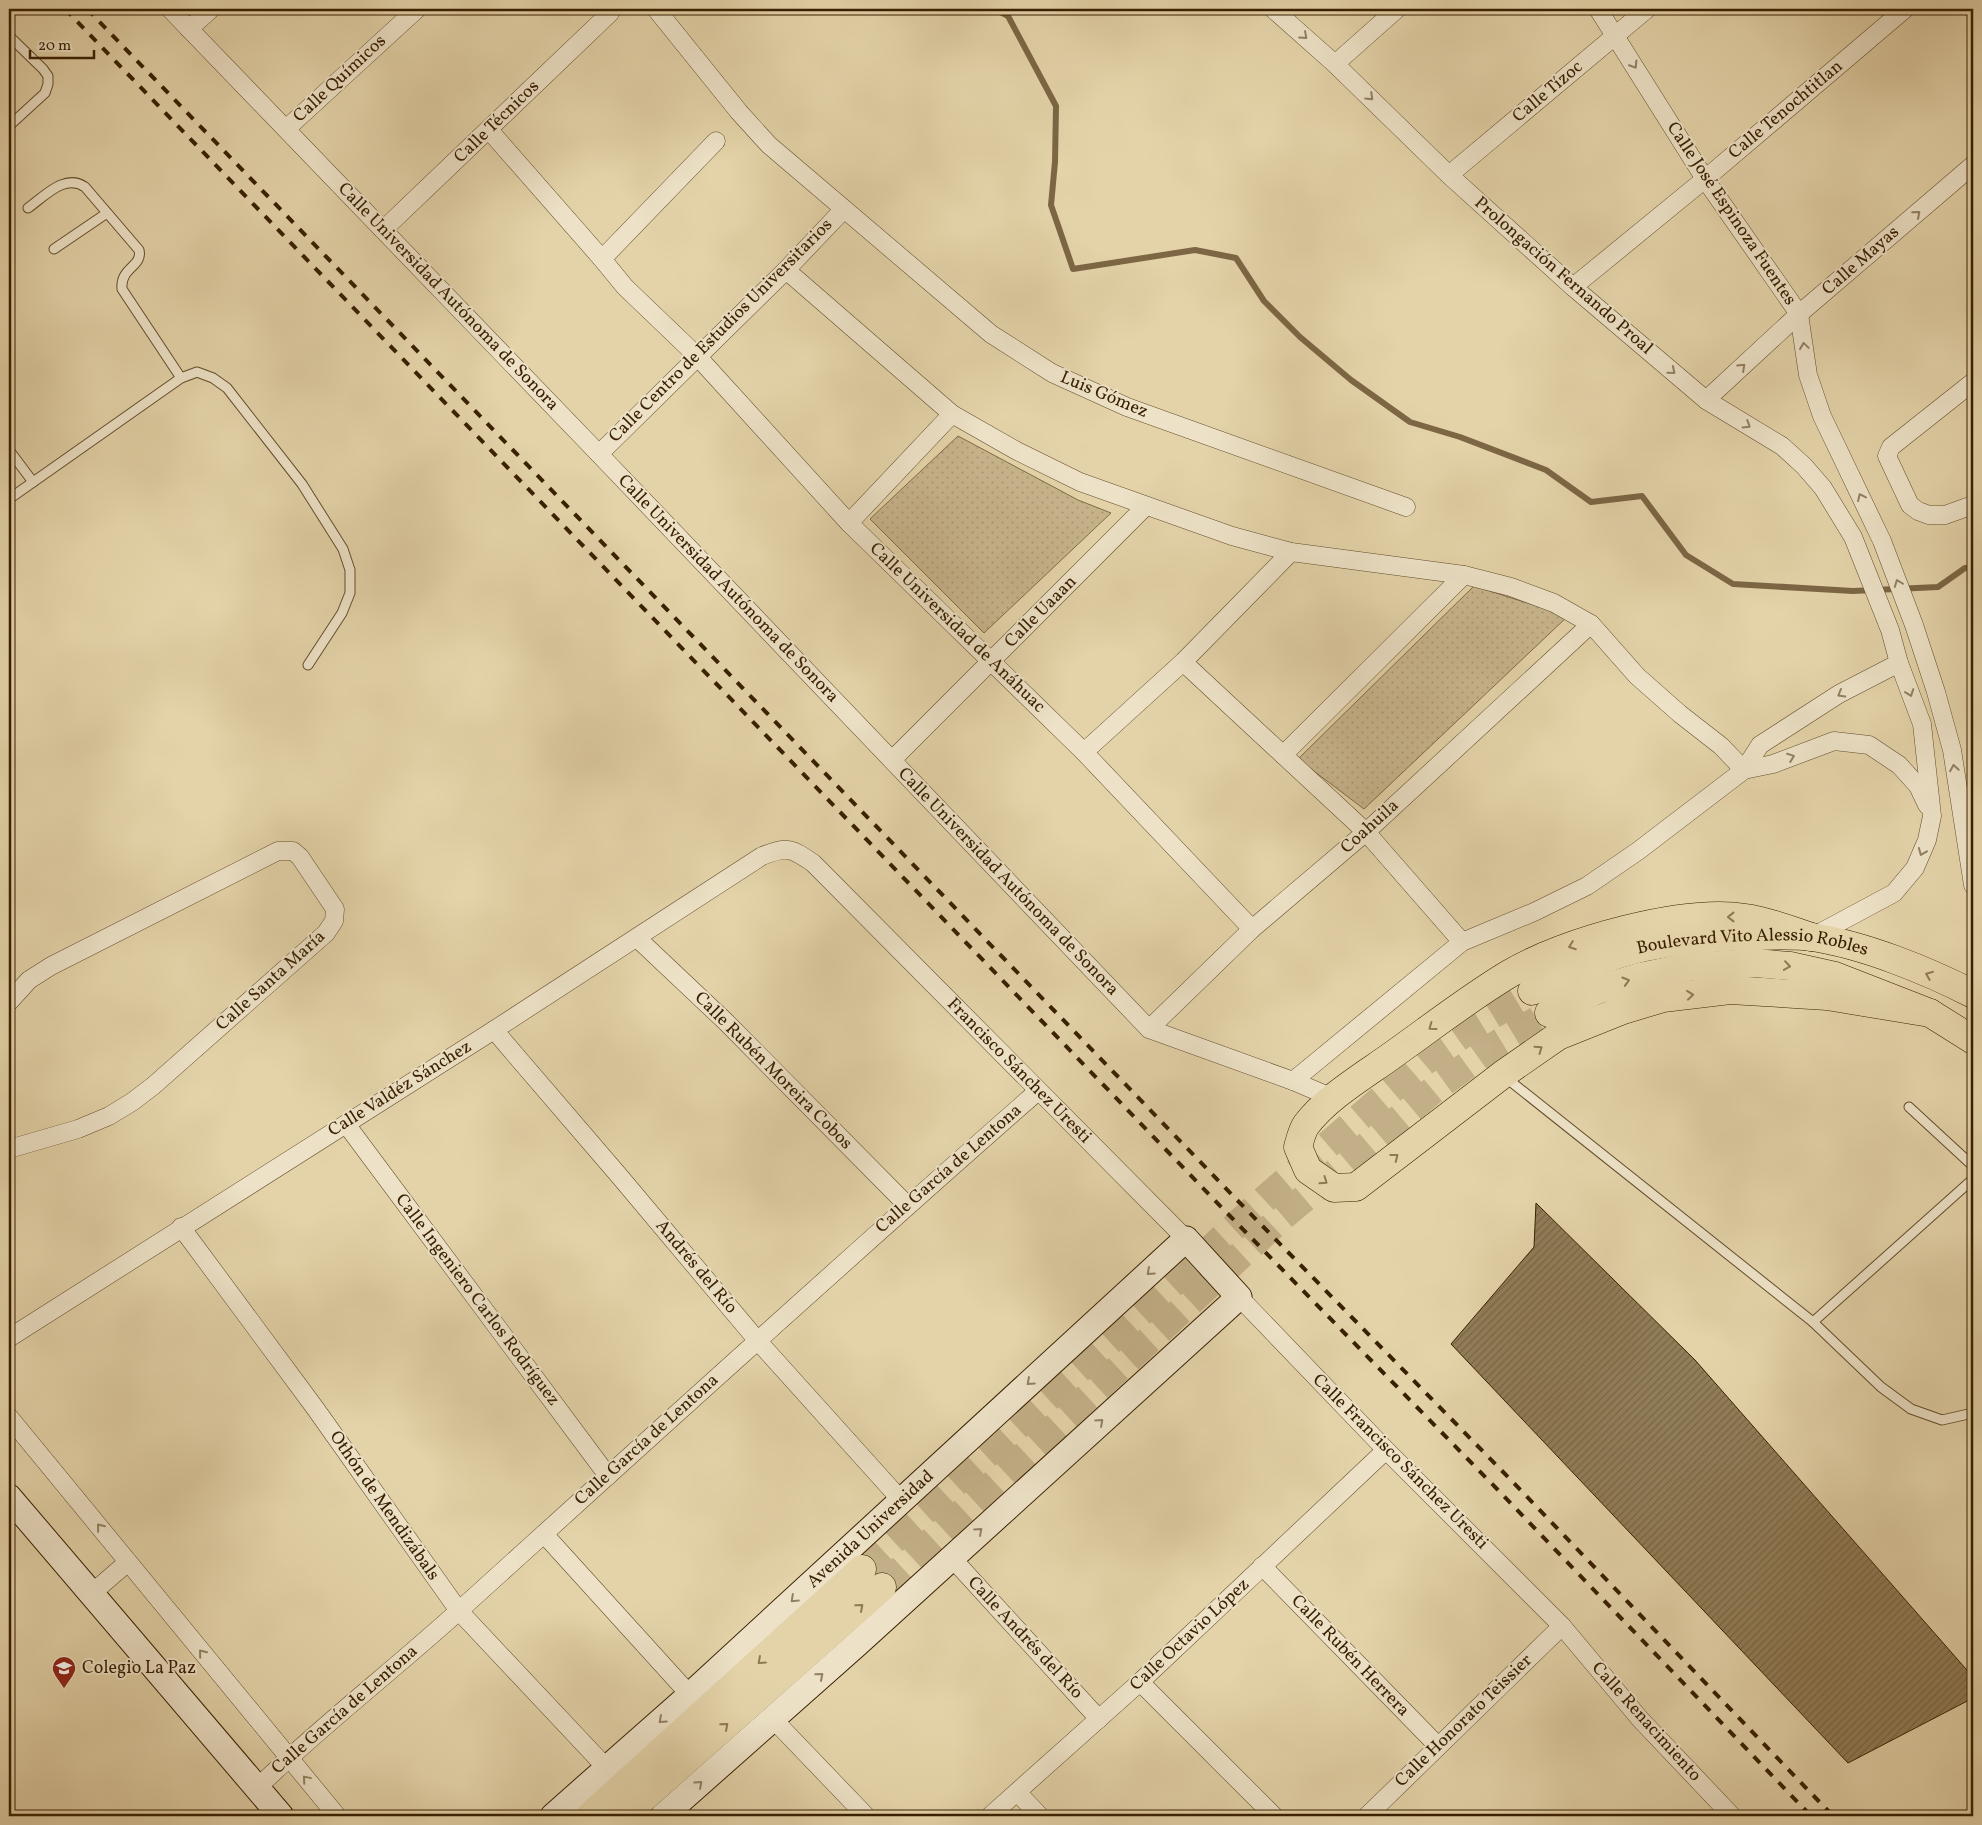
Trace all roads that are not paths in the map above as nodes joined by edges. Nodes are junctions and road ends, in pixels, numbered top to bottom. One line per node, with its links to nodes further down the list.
1 (170, 9): 11 (street, Calle Universidad Autónoma de Sonora)
2 (212, 9): 11 (street)
3 (417, 9): 16 (street, Calle Químicos)
4 (656, 9): 23 (street, Luis Gómez)
5 (1273, 9): 14 (street, Prolongación Fernando Proal, one-way to 14)
6 (1397, 9): 14 (street)
7 (1598, 9): 12 (street, Calle José Espinoza Fuentes)
8 (1647, 9): 12 (street, Calle Tízoc)
9 (1904, 9): 21 (street, Calle Tenochtitlan)
10 (610, 13): 17 (street, Calle Técnicos)
11 (189, 29): 16 (street, Calle Universidad Autónoma de Sonora)
12 (1616, 35): 20 (street, Calle Tízoc); 21 (street, Calle José Espinoza Fuentes, one-way to 21)
13 (9, 36): 15 (lane)
14 (1335, 64): 20 (street, Prolongación Fernando Proal, one-way to 20)
15 (9, 126)
16 (286, 129): 25 (street, Calle Universidad Autónoma de Sonora)
17 (489, 130): 25 (street, Calle Técnicos); 27 (street, Calle Universidad de Anáhuac)
18 (716, 141): 27 (street)
19 (1973, 165): 30 (street, Calle Mayas, one-way to 19)
20 (1449, 175): 29 (street, Prolongación Fernando Proal)
21 (1705, 179): 29 (street, Calle Tenochtitlan); 30 (street, Calle José Espinoza Fuentes)
22 (28, 208): 24 (lane)
23 (844, 209): 28 (street, Calle Centro de Estudios Universitarios); 42 (street, Luis Gómez)
24 (108, 213): 26 (lane); 32 (lane)
25 (383, 230): 37 (street, Calle Universidad Autónoma de Sonora)
26 (54, 249)
27 (602, 259): 31 (street, Calle Universidad de Anáhuac)
28 (786, 270): 31 (street, Calle Centro de Estudios Universitarios); 35 (street)
29 (1573, 288): 34 (street, Prolongación Fernando Proal, one-way to 34)
30 (1799, 314): 34 (street, Calle Mayas, one-way to 30); 58 (street, Calle José Espinoza Fuentes, one-way to 30)
31 (696, 356): 37 (street, Calle Centro de Estudios Universitarios); 43 (street, Calle Universidad de Anáhuac)
32 (181, 378): 38 (lane); 50 (lane)
33 (1973, 382): 40 (street)
34 (1706, 400): 49 (street, Prolongación Fernando Proal, one-way to 49)
35 (952, 414): 41 (street); 43 (street)
36 (9, 450): 38 (lane)
37 (599, 454): 53 (street, Calle Universidad Autónoma de Sonora)
38 (33, 482): 39 (lane)
39 (9, 499)
40 (1973, 505)
41 (1146, 506): 44 (street); 47 (street, Calle Uaaan)
42 (1406, 506)
43 (849, 523): 47 (street, Calle Universidad de Anáhuac)
44 (1291, 552): 45 (street); 48 (street)
45 (1464, 575): 46 (street); 52 (street)
46 (1591, 624): 54 (street); 56 (street, Coahuila)
47 (990, 662): 51 (street, Calle Universidad de Anáhuac); 53 (street, Calle Uaaan)
48 (1183, 662): 51 (street); 52 (street)
49 (1899, 662): 54 (street, one-way to 54); 55 (street, Prolongación Fernando Proal, one-way to 55)
50 (308, 665)
51 (1084, 752): 59 (street, Calle Universidad de Anáhuac)
52 (1283, 755): 56 (street)
53 (892, 760): 68 (street, Calle Universidad Autónoma de Sonora)
54 (1744, 770): 55 (street, one-way to 55); 62 (street)
55 (1932, 816): 60 (street, Prolongación Fernando Proal, one-way to 60)
56 (1366, 832): 59 (street, Coahuila); 62 (street)
57 (794, 850): 61 (street, Calle Valdéz Sánchez); 73 (street, Francisco Sánchez Uresti)
58 (1973, 885)
59 (1252, 929): 68 (street, Coahuila)
60 (1812, 937): 63 (main road, Boulevard Vito Alessio Robles); 64 (main road, Boulevard Vito Alessio Robles, one-way to 60); 74 (main road, one-way to 74)
61 (637, 938): 69 (street, Calle Valdéz Sánchez); 80 (street, Calle Rubén Moreira Cobos)
62 (1462, 942): 72 (street)
63 (1532, 991)
64 (1973, 994)
65 (9, 1002): 77 (street, Calle Santa María)
66 (1549, 1013): 67 (main road, Boulevard Vito Alessio Robles, one-way to 67)
67 (1930, 1013): 70 (main road, Boulevard Vito Alessio Robles); 71 (main road, one-way to 67)
68 (1149, 1029): 72 (street, Calle Universidad Autónoma de Sonora)
69 (494, 1030): 76 (street, Calle Valdéz Sánchez); 86 (street, Andrés del Río)
70 (1973, 1040)
71 (1502, 1074): 74 (main road, one-way to 71); 84 (lane)
72 (1293, 1081): 74 (street, Calle Universidad Autónoma de Sonora)
73 (1038, 1090): 80 (street, Calle García de Lentona); 82 (street, Francisco Sánchez Uresti)
74 (1333, 1098)
75 (1909, 1107): 78 (lane)
76 (346, 1124): 81 (street, Calle Valdéz Sánchez); 90 (street, Calle Ingeniero Carlos Rodríguez)
77 (9, 1149)
78 (1973, 1166)
79 (1973, 1179): 84 (lane)
80 (907, 1205): 86 (street, Calle García de Lentona)
81 (181, 1227): 85 (street, Calle Valdéz Sánchez); 100 (street, Othón de Mendizábals)
82 (1186, 1239): 83 (street, Francisco Sánchez Uresti); 92 (street, Avenida Universidad, one-way to 92)
83 (1239, 1297): 89 (street, Calle Francisco Sánchez Uresti); 94 (street, one-way to 83)
84 (1814, 1322): 87 (lane)
85 (9, 1338)
86 (757, 1340): 90 (street, Calle García de Lentona); 92 (street, Andrés del Río)
87 (1973, 1413)
88 (9, 1416): 95 (street, one-way to 88)
89 (1386, 1450): 96 (street, Calle Octavio López); 101 (street, Calle Francisco Sánchez Uresti)
90 (608, 1476): 93 (street, Calle García de Lentona)
91 (9, 1497): 99 (street)
92 (901, 1500): 103 (street, Avenida Universidad, one-way to 103)
93 (544, 1534): 100 (street, Calle García de Lentona); 103 (street)
94 (951, 1557): 104 (street, one-way to 94); 105 (street, Calle Andrés del Río)
95 (128, 1562): 99 (street); 107 (street, one-way to 95)
96 (1262, 1566): 102 (street, Calle Octavio López); 106 (street, Calle Rubén Herrera)
97 (862, 1569): 108 (main road, Avenida Universidad, one-way to 108)
98 (882, 1587): 115 (main road, one-way to 98)
99 (91, 1594): 109 (street)
100 (459, 1611): 107 (street, Calle García de Lentona); 108 (street, Othón de Mendizábals)
101 (1562, 1626): 106 (street, Calle Honorato Teissier); 122 (street, Calle Renacimiento)
102 (1140, 1682): 105 (street, Calle Octavio López); 120 (street)
103 (690, 1695): 108 (street, Avenida Universidad, one-way to 108)
104 (772, 1718): 116 (street, one-way to 104); 117 (street)
105 (1099, 1719): 110 (street, Calle Octavio López)
106 (1438, 1746): 121 (street, Calle Honorato Teissier)
107 (288, 1758): 109 (street, Calle García de Lentona); 112 (street, one-way to 107)
108 (615, 1777): 113 (street, Avenida Universidad); 114 (main road, Avenida Universidad)
109 (257, 1788): 111 (street)
110 (1018, 1792): 118 (street, Calle Octavio López); 119 (street)
111 (281, 1816)
112 (337, 1816)
113 (553, 1816)
114 (590, 1816)
115 (622, 1816)
116 (663, 1816)
117 (866, 1816)
118 (990, 1816)
119 (1040, 1816)
120 (1274, 1816)
121 (1367, 1816)
122 (1732, 1816)

